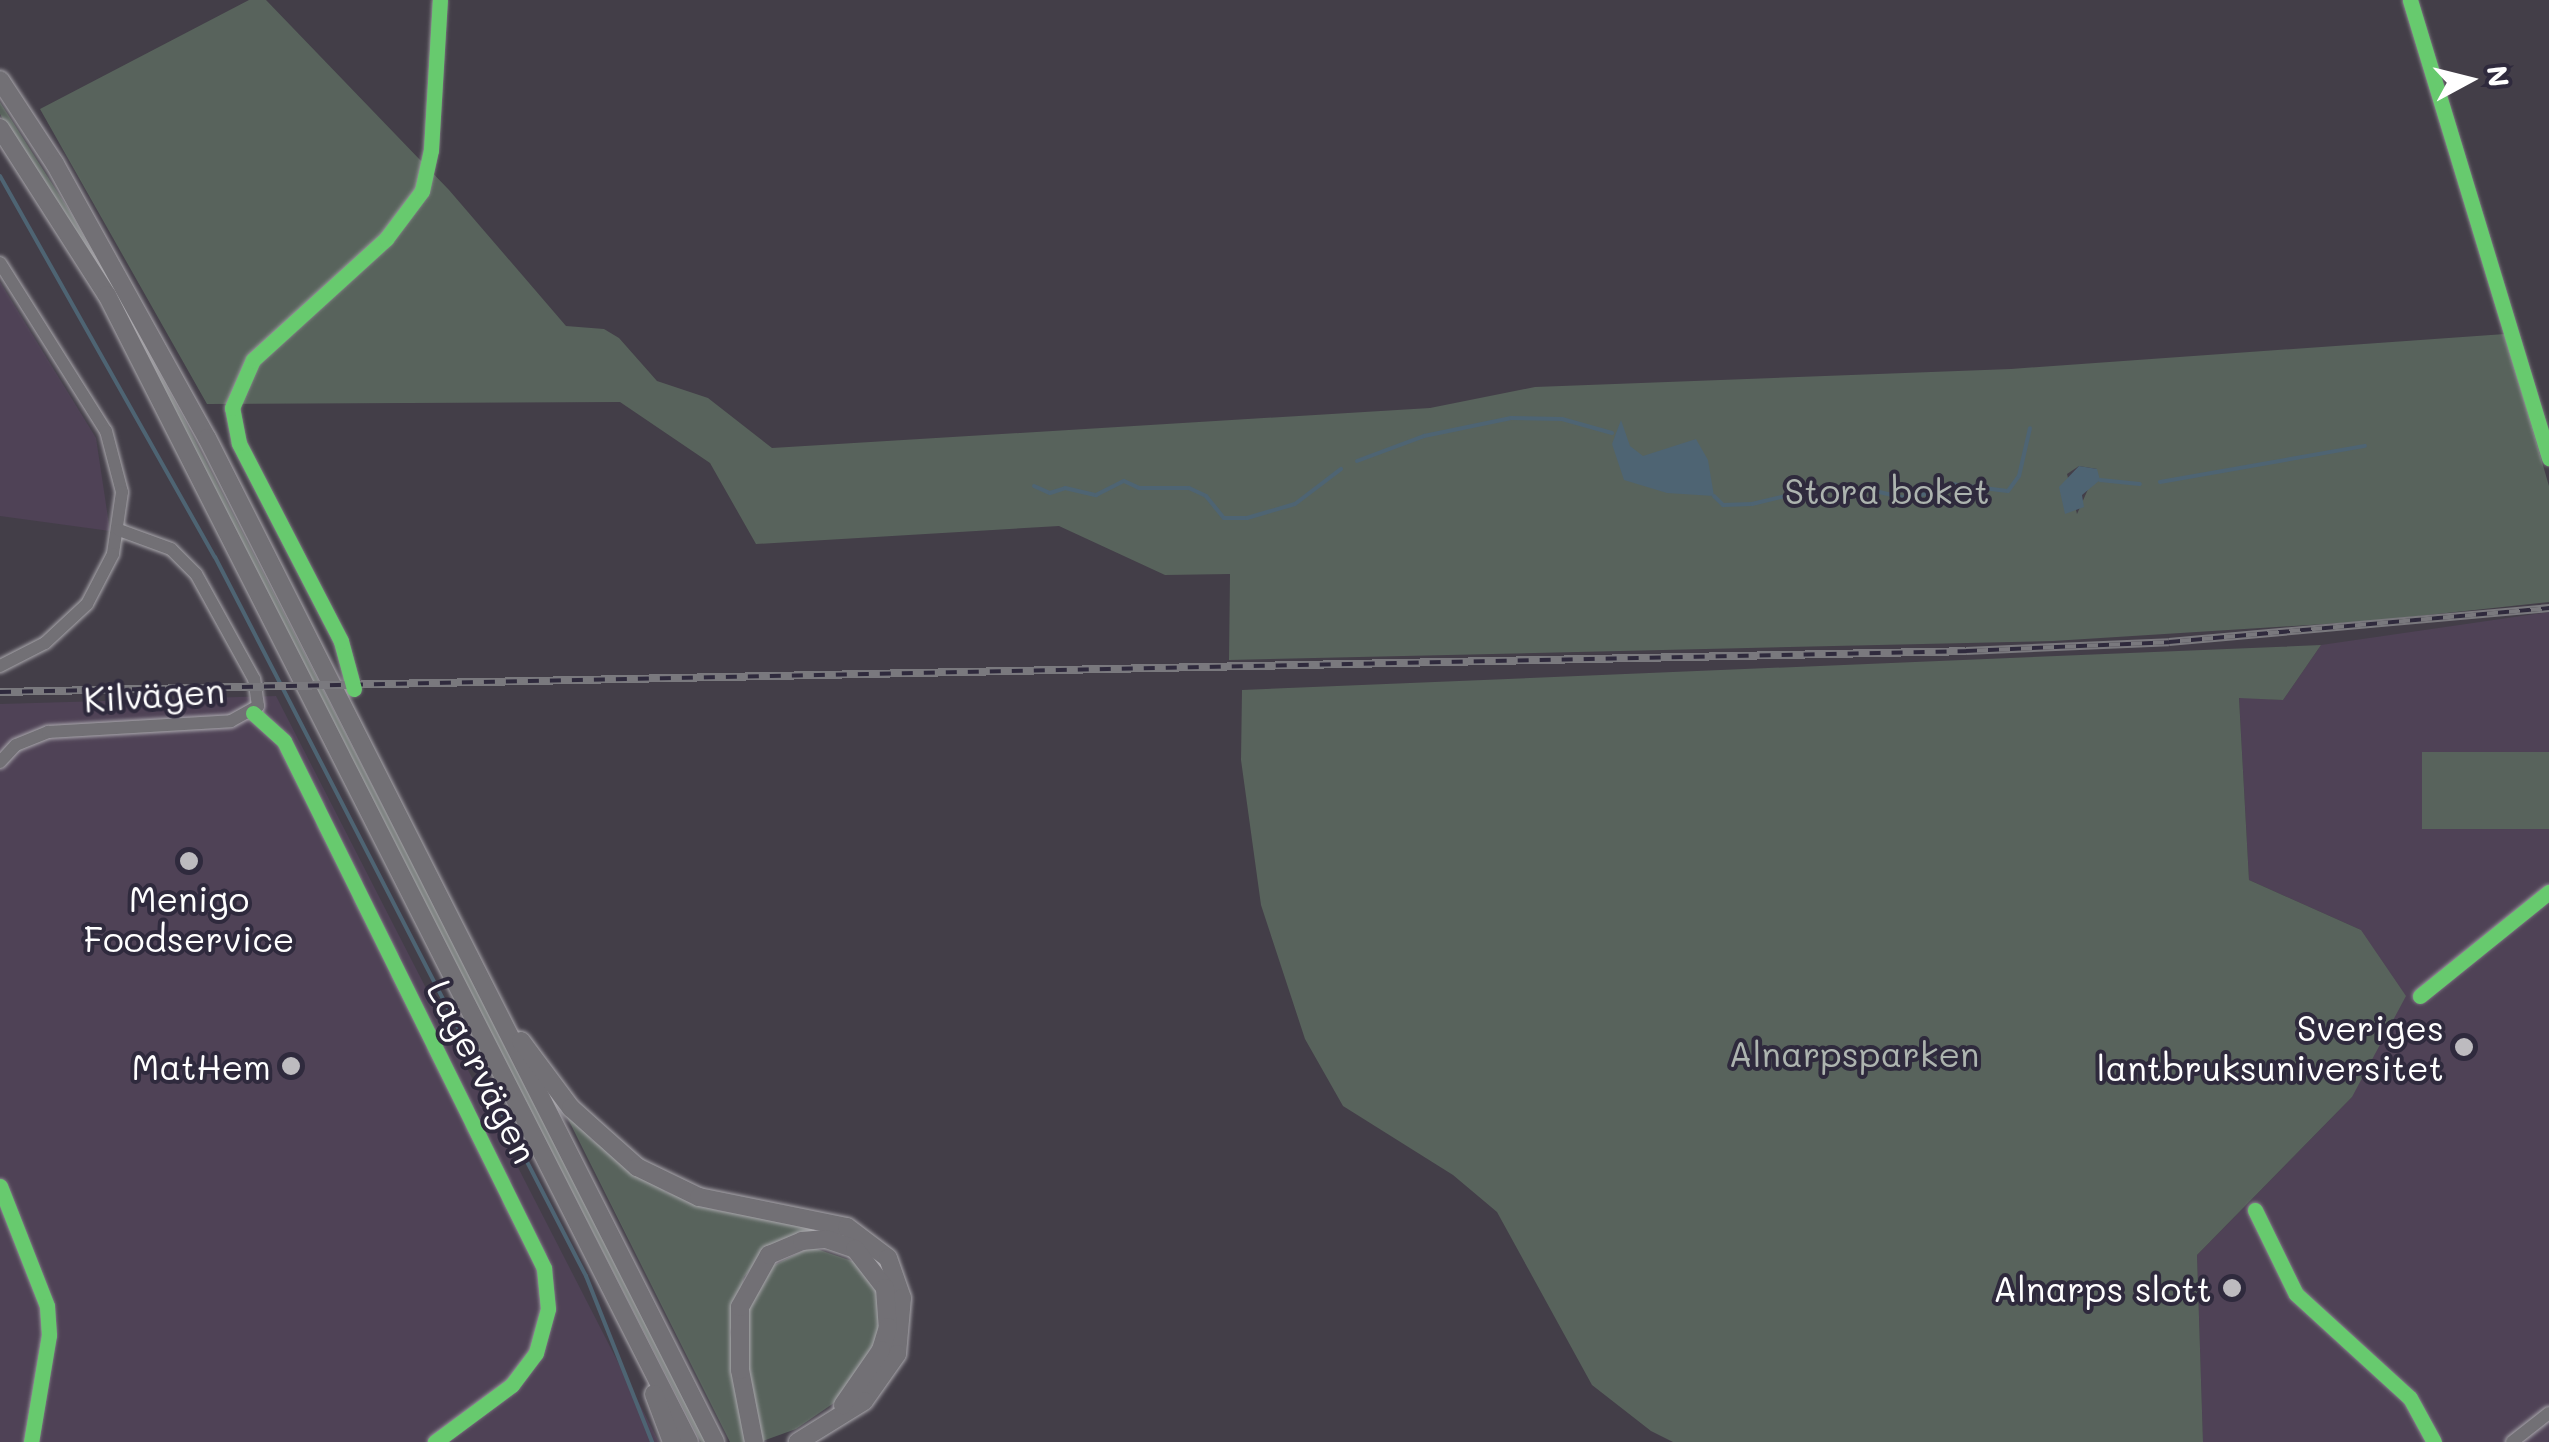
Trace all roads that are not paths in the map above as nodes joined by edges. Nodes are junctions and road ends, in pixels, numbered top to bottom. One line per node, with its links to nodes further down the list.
1 (440, 0): 9 (street)
2 (2410, 0): 6 (street)
3 (0, 80): 14 (highway)
4 (0, 128): 17 (highway)
5 (0, 263): 7 (street)
6 (2549, 458)
7 (120, 530): 8 (street); 10 (street, Kilvägen)
8 (0, 666)
9 (354, 688)
10 (253, 713): 11 (street, Kilvägen); 20 (street, Lagervägen)
11 (0, 762)
12 (2549, 892): 13 (street)
13 (2420, 996)
14 (488, 997): 23 (highway); 26 (highway)
15 (0, 1186): 19 (street)
16 (2255, 1210): 27 (street)
17 (616, 1296): 21 (highway); 22 (highway)
18 (2549, 1413): 28 (street)
19 (31, 1442)
20 (435, 1442)
21 (672, 1442)
22 (689, 1442)
23 (714, 1442)
24 (754, 1442): 25 (highway)
25 (782, 1442)
26 (798, 1442)
27 (2434, 1442)
28 (2512, 1442)

